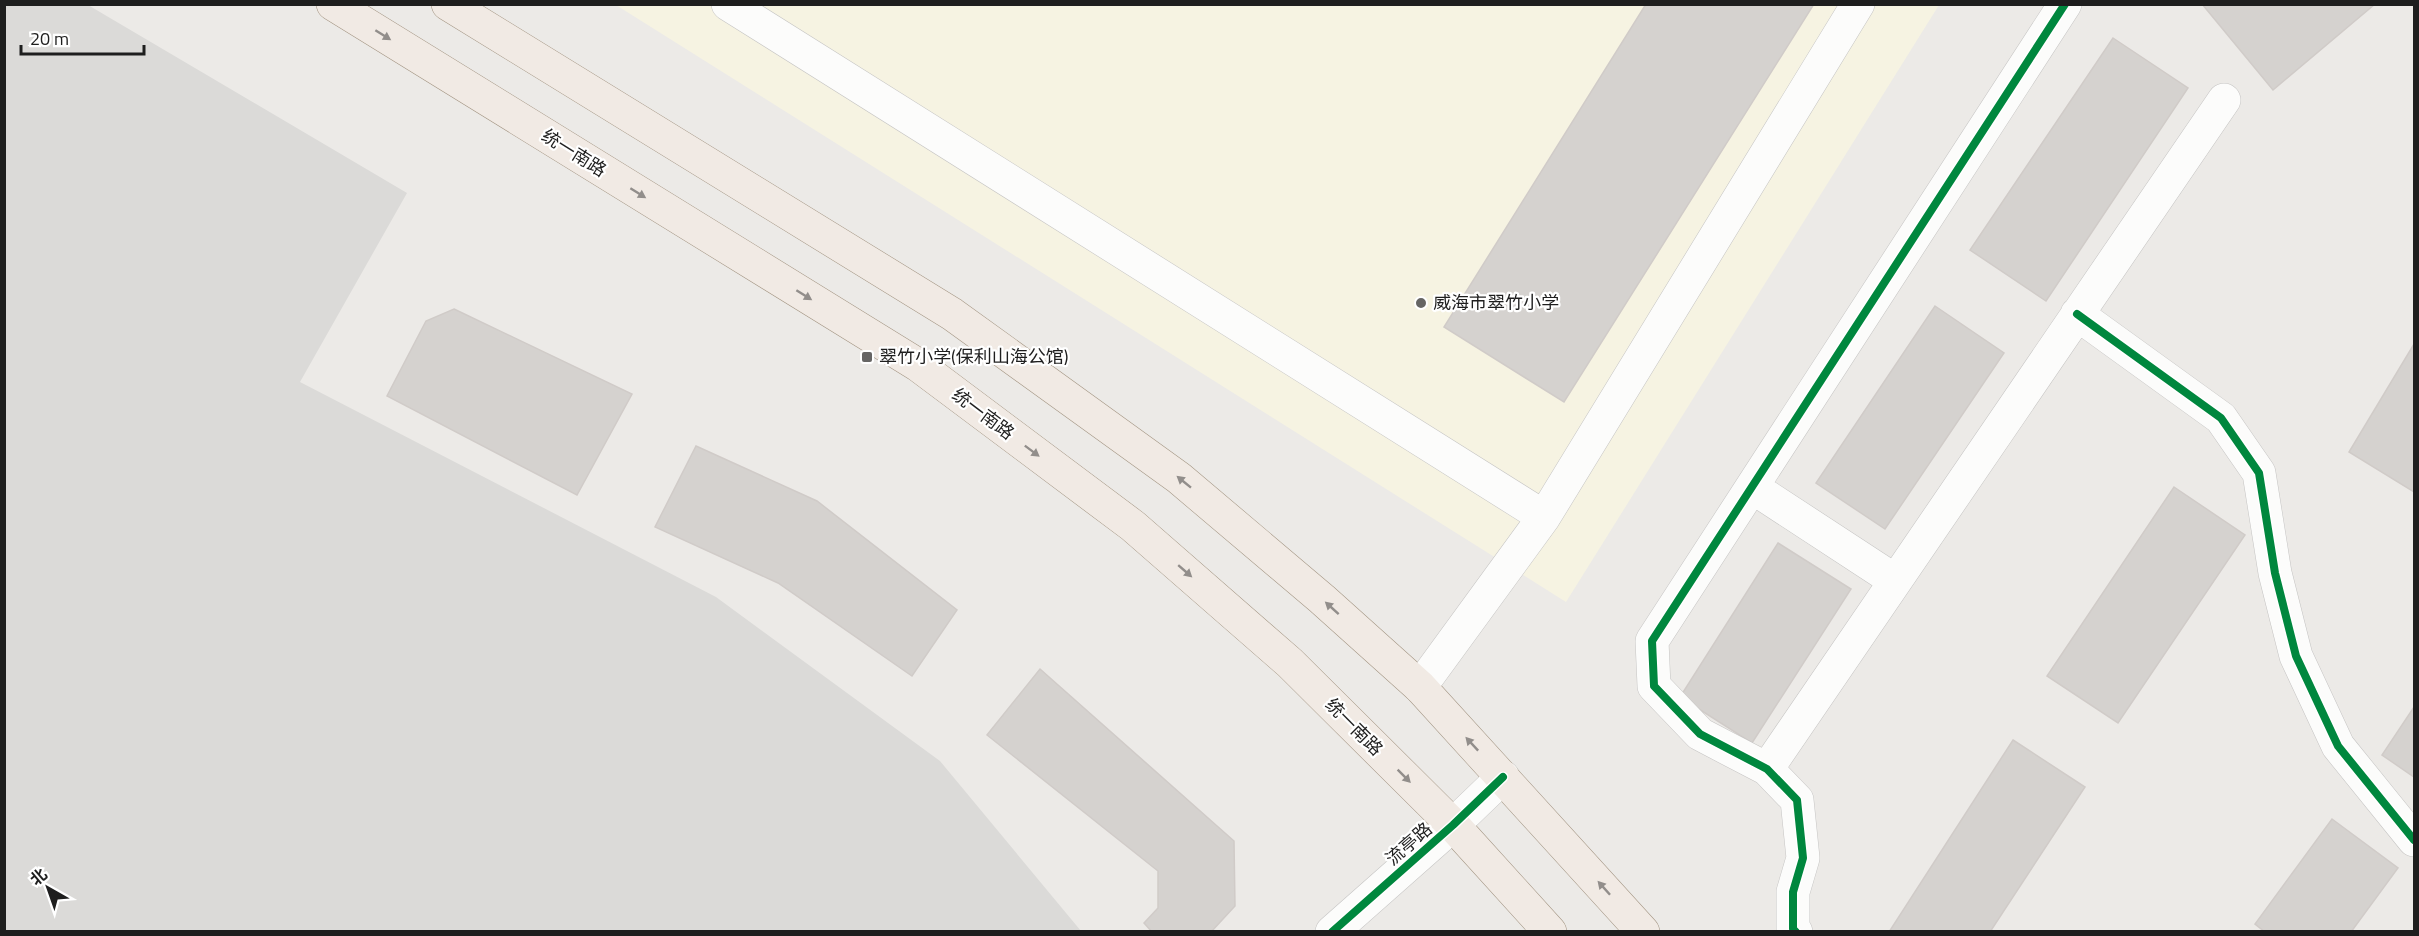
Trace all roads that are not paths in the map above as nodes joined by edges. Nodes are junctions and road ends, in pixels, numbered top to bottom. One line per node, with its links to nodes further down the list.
1 (333, 4): 14 (main road, 统一南路, one-way to 14)
2 (448, 4): 11 (main road, one-way to 2)
3 (728, 4): 9 (street)
4 (1858, 4): 9 (street)
5 (2065, 4): 8 (street)
6 (2224, 100): 7 (street)
7 (2077, 314): 12 (street); 15 (street)
8 (1752, 487): 10 (street); 12 (street)
9 (1544, 517): 11 (street)
10 (1885, 574)
11 (1420, 687): 13 (main road, one-way to 11)
12 (1767, 770): 19 (street)
13 (1503, 777): 14 (street, 流亭路); 18 (main road, one-way to 13)
14 (1453, 825): 16 (street, 流亭路); 17 (main road, 统一南路)
15 (2415, 840)
16 (1332, 932)
17 (1550, 932)
18 (1643, 932)
19 (1796, 932)

